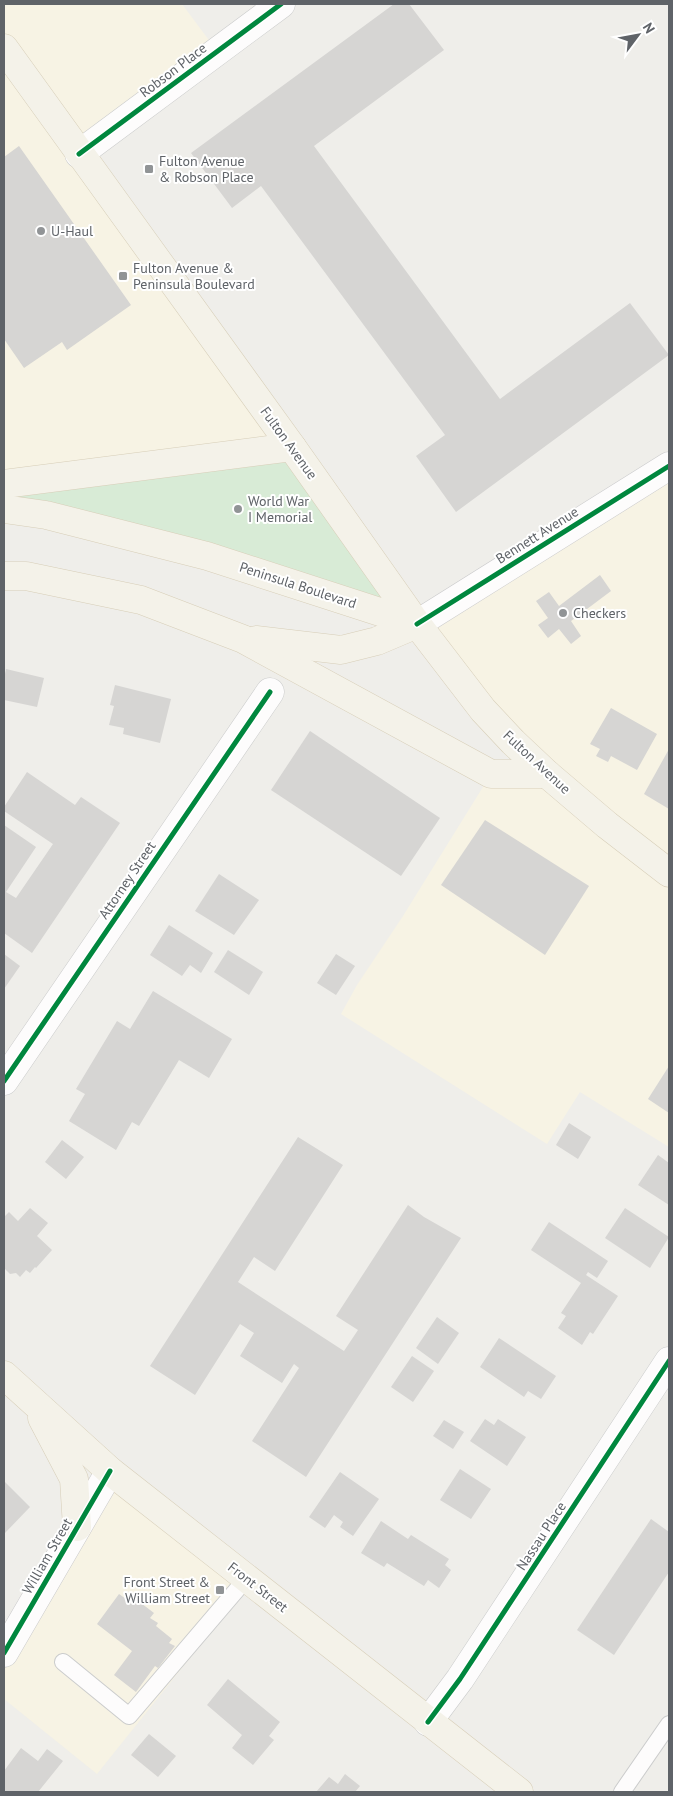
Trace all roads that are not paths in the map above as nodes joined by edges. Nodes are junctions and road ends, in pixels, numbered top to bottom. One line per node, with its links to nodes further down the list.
1 (281, 4): 3 (street, Robson Place)
2 (4, 48): 3 (main road, Fulton Avenue)
3 (79, 154): 4 (main road, Fulton Avenue)
4 (292, 447): 6 (main road); 9 (main road, Fulton Avenue)
5 (669, 466): 9 (street, Bennett Avenue)
6 (4, 484)
7 (4, 509): 9 (main road, Peninsula Boulevard)
8 (4, 576): 10 (main road)
9 (417, 624): 10 (main road); 12 (main road, Fulton Avenue)
10 (243, 639): 12 (main road)
11 (270, 692): 14 (street, Attorney Street)
12 (547, 774): 13 (main road, Fulton Avenue)
13 (669, 873)
14 (4, 1081)
15 (669, 1361): 23 (street, Nassau Place)
16 (4, 1375): 17 (main road, Front Street)
17 (33, 1401): 18 (main road, Front Street); 19 (main road)
18 (110, 1471): 19 (street, William Street); 20 (main road, Front Street)
19 (77, 1528): 21 (street, William Street)
20 (246, 1579): 22 (lane); 23 (main road, Front Street)
21 (4, 1653)
22 (63, 1662)
23 (428, 1722): 25 (main road, Front Street)
24 (669, 1724): 26 (lane)
25 (519, 1792)
26 (622, 1792)

